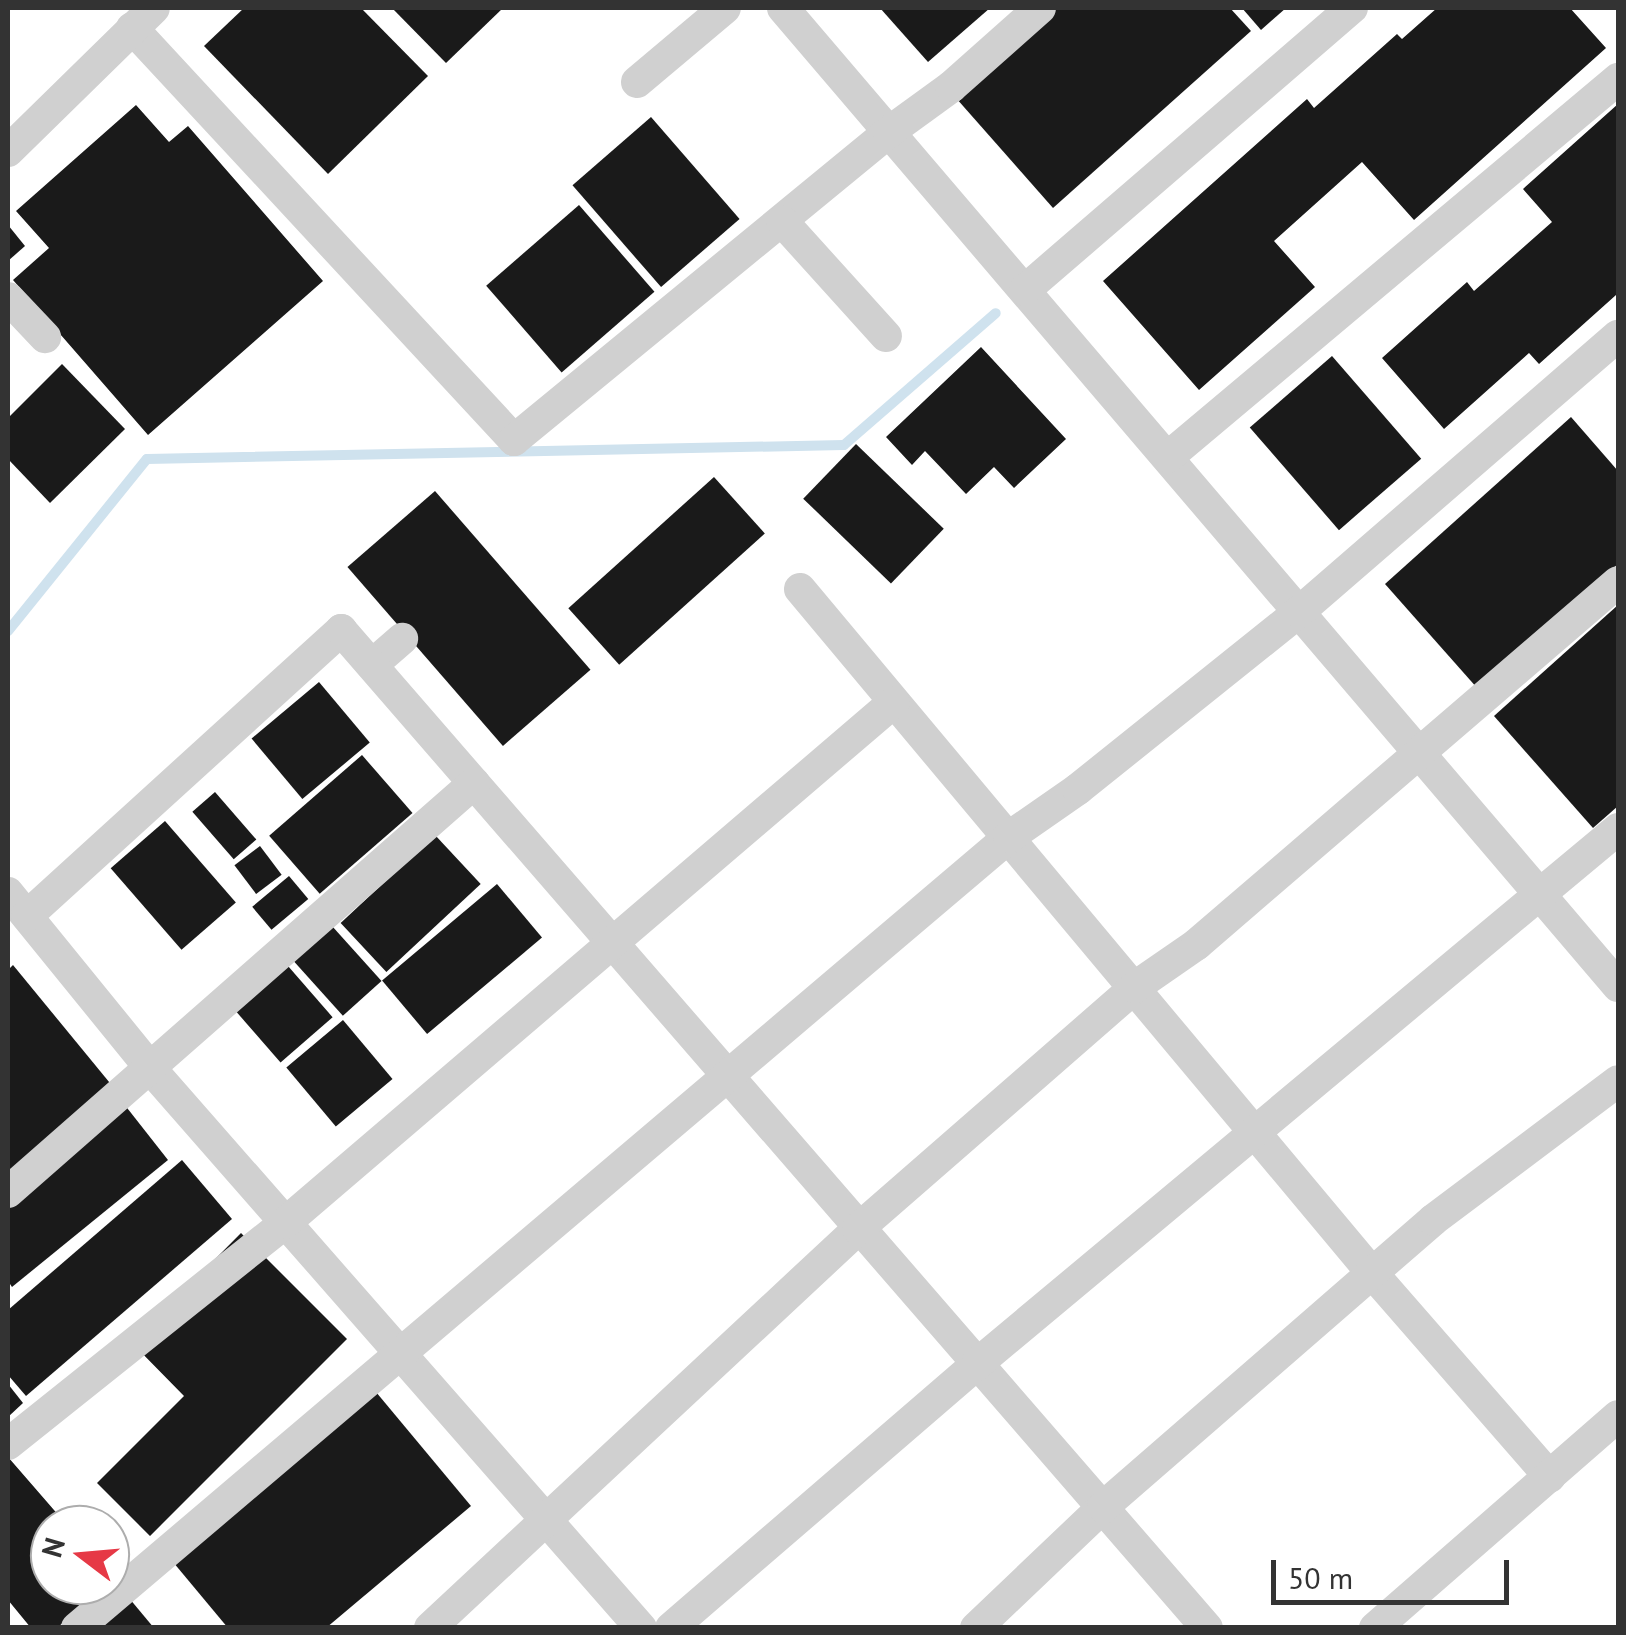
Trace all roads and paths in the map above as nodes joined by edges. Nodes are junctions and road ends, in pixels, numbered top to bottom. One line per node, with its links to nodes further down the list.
1 (726, 8): 7 (street)
2 (783, 8): 8 (street)
3 (1040, 8): 8 (street)
4 (1352, 8): 11 (street)
5 (143, 18): 9 (street); 10 (street)
6 (1618, 79): 16 (street)
7 (637, 82)
8 (889, 132): 10 (street); 11 (street)
9 (8, 151)
10 (782, 221): 13 (street)
11 (1024, 290): 16 (street)
12 (8, 298): 15 (street)
13 (886, 336)
14 (1618, 336): 19 (street)
15 (45, 337)
16 (1168, 456): 19 (street)
17 (1618, 582): 23 (street)
18 (800, 589): 22 (street)
19 (1299, 612): 23 (street); 26 (street)
20 (402, 639): 21 (street)
21 (372, 666): 24 (street); 28 (street)
22 (894, 702): 26 (street); 29 (street)
23 (1422, 754): 27 (street); 30 (street)
24 (474, 783): 29 (street); 32 (street)
25 (1618, 829): 27 (street)
26 (1009, 838): 30 (street); 33 (street)
27 (1541, 895): 31 (street); 35 (street)
28 (17, 904): 32 (street)
29 (611, 941): 33 (street); 37 (street)
30 (1135, 986): 35 (street); 38 (street)
31 (1618, 986)
32 (150, 1068): 36 (street); 37 (street)
33 (728, 1076): 38 (street); 40 (street)
34 (1618, 1081): 39 (street)
35 (1259, 1133): 39 (street); 41 (street)
36 (8, 1192)
37 (285, 1223): 40 (street); 43 (street)
38 (858, 1229): 41 (street); 46 (street)
39 (1373, 1274): 44 (street); 45 (street)
40 (398, 1355): 46 (street); 47 (street)
41 (977, 1364): 45 (street); 50 (street)
42 (1618, 1416): 44 (street)
43 (8, 1444)
44 (1550, 1477): 53 (street)
45 (1103, 1508): 51 (street); 52 (street)
46 (545, 1523): 48 (street); 49 (street)
47 (78, 1628)
48 (430, 1628)
49 (641, 1628)
50 (670, 1628)
51 (976, 1628)
52 (1207, 1628)
53 (1375, 1628)

